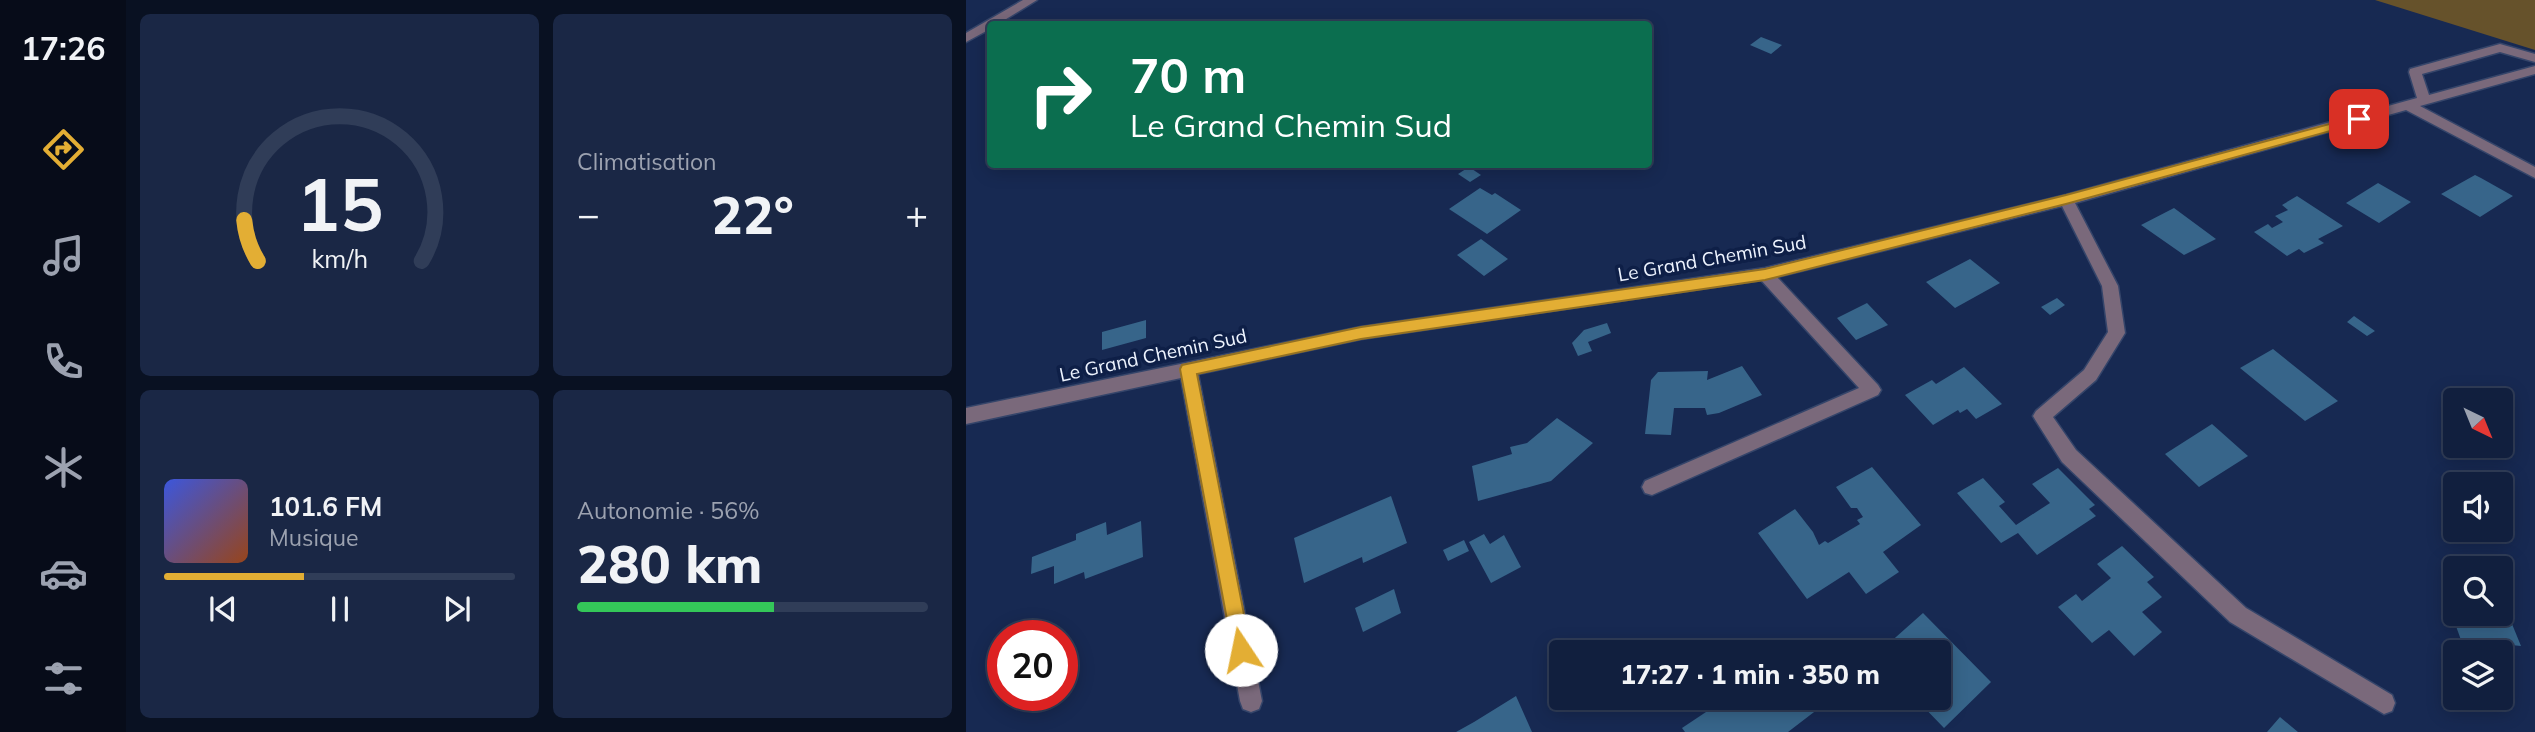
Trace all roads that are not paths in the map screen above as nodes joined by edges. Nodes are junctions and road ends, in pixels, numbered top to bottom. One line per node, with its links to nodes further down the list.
1 (1031, 0): 2 (street)
2 (995, 21)
3 (987, 26): 4 (street)
4 (966, 38)
5 (2535, 58): 7 (street)
6 (2535, 70): 7 (street, Le Grand Chemin Sud)
7 (2426, 102): 8 (street, Le Grand Chemin Sud)
8 (2409, 106): 9 (street); 10 (street, Le Grand Chemin Sud)
9 (2535, 173)
10 (2066, 200): 11 (street, Le Grand Chemin Sud); 16 (street)
11 (1765, 274): 12 (street, Le Grand Chemin Sud); 14 (street)
12 (1188, 369): 13 (street, Le Grand Chemin Sud); 15 (street)
13 (966, 416)
14 (1652, 487)
15 (1251, 701)
16 (2384, 703)

